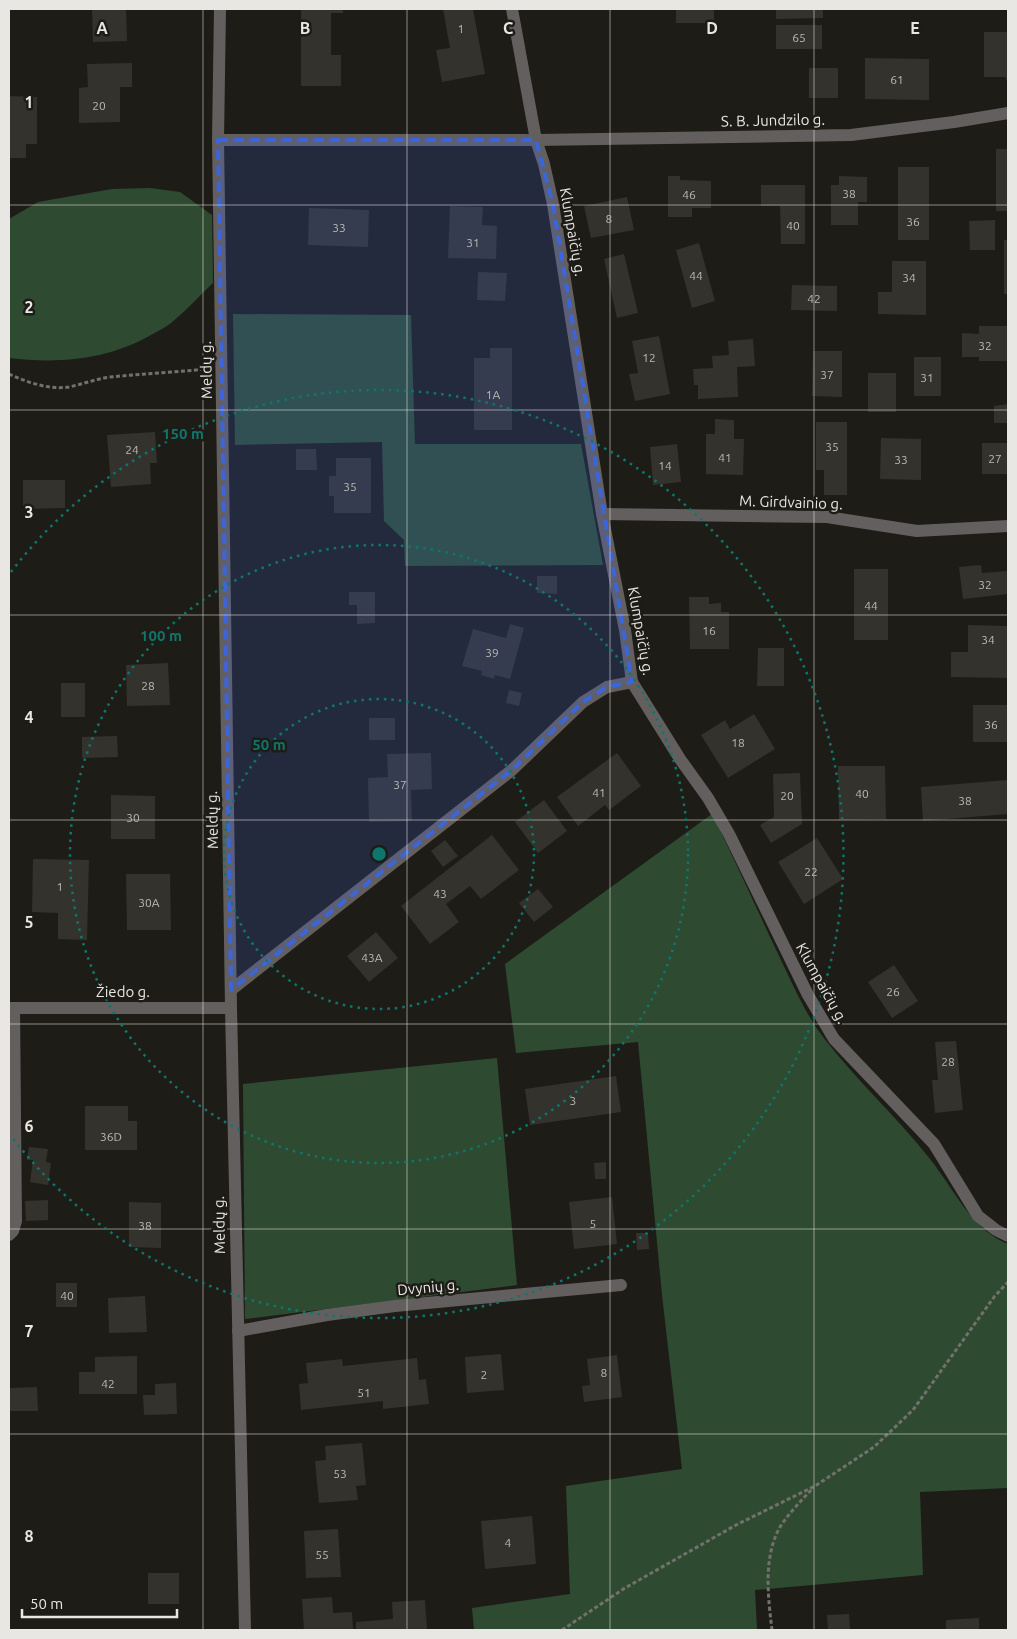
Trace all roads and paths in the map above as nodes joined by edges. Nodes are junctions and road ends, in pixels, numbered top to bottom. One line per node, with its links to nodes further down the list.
1 (220, 9): 4 (street, Meldų g.)
2 (512, 9): 5 (street, Klumpaičių g.)
3 (1008, 113): 5 (street, S. B. Jundzilo g.)
4 (218, 140): 5 (street, S. B. Jundzilo g.); 6 (street, Meldų g.)
5 (536, 140): 8 (street, Klumpaičių g.)
6 (223, 368): 7 (path); 11 (street, Meldų g.)
7 (9, 374)
8 (602, 514): 9 (street, M. Girdvainio g.); 10 (street, Klumpaičių g.)
9 (1008, 526)
10 (632, 682): 11 (street); 15 (street, Klumpaičių g.)
11 (231, 990): 13 (street, Meldų g.)
12 (11, 1008): 13 (street, Žiedo g.); 14 (street, Žiedo g.)
13 (231, 1008): 18 (street, Meldų g.)
14 (9, 1235)
15 (1008, 1236)
16 (1008, 1282): 19 (path)
17 (621, 1285): 18 (street, Dvynių g.)
18 (238, 1330): 20 (street, Meldų g.)
19 (815, 1486): 21 (path); 22 (path)
20 (245, 1630)
21 (562, 1630)
22 (772, 1630)

